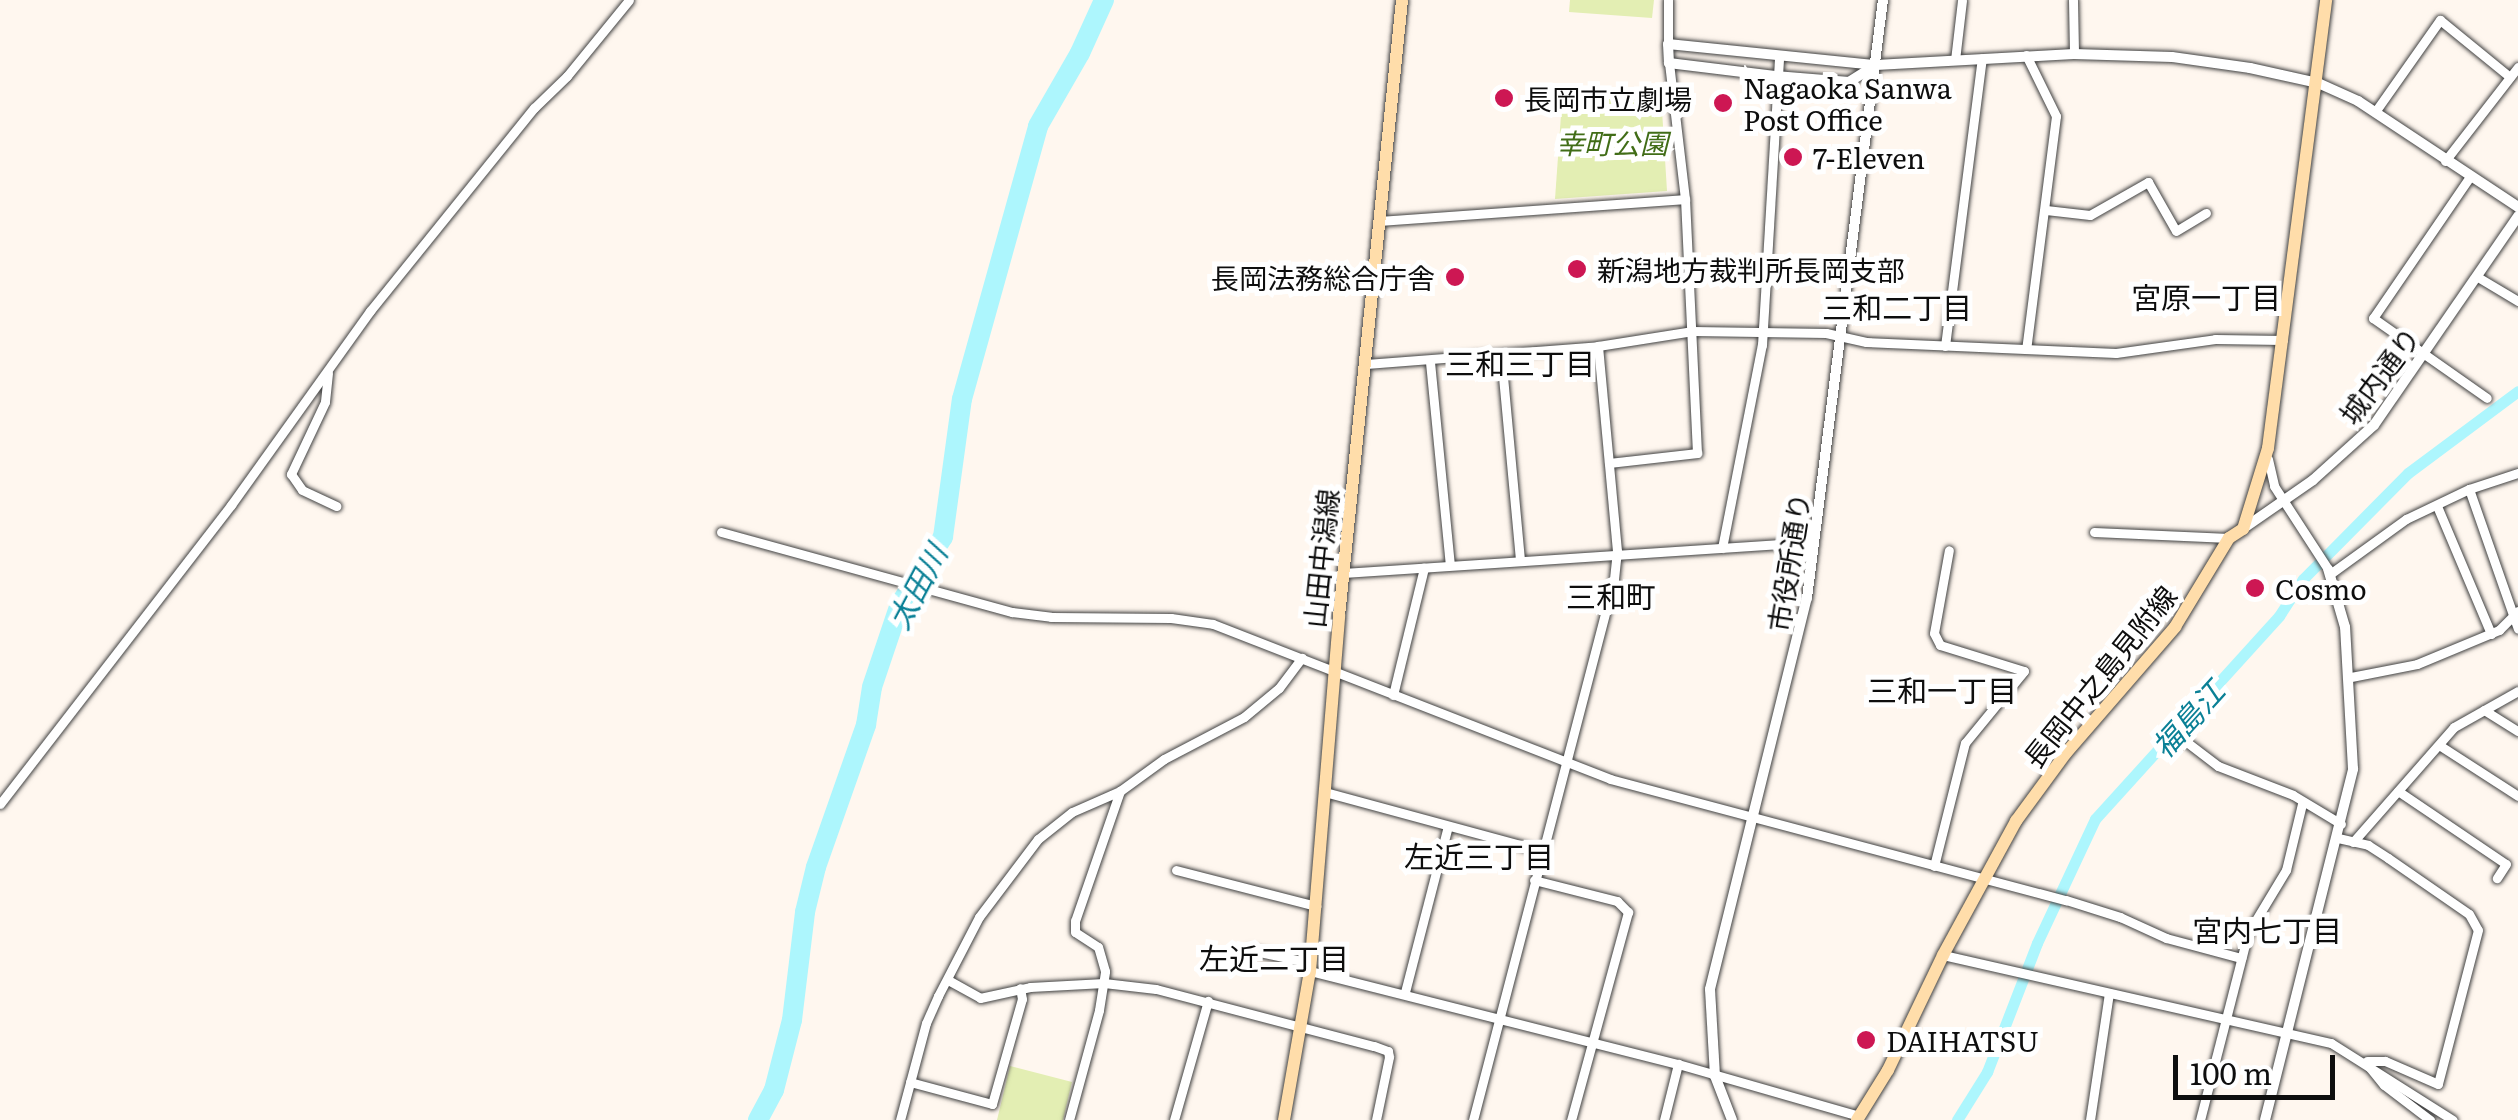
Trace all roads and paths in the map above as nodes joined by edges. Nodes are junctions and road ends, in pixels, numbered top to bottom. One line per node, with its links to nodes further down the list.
1 (629, 0): 42 (street)
2 (1402, 0): 28 (main road, 山田中潟線)
3 (1668, 0): 8 (street)
4 (1882, 0): 15 (street, 市役所通り)
5 (1962, 0): 13 (street)
6 (2073, 0): 9 (street)
7 (2326, 0): 19 (main road)
8 (1668, 44): 11 (street); 14 (street)
9 (2074, 54): 10 (street); 19 (street)
10 (2026, 55): 12 (street); 25 (street)
11 (1778, 56): 15 (street); 17 (street)
12 (1982, 58): 13 (street); 36 (street)
13 (1955, 60): 15 (street)
14 (1669, 63): 17 (street); 23 (street)
15 (1876, 66): 17 (street); 33 (street, 市役所通り)
16 (2518, 66): 18 (street)
17 (1775, 76): 32 (street)
18 (2510, 77): 20 (street); 21 (street)
19 (2318, 83): 20 (street); 34 (main road)
20 (2375, 112): 21 (street)
21 (2444, 161): 22 (street)
22 (2469, 178): 24 (street); 38 (street)
23 (1685, 199): 28 (street); 31 (street)
24 (2518, 206)
25 (2046, 210): 26 (street); 37 (street)
26 (2206, 213)
27 (2518, 216): 29 (street, 城内通り)
28 (1380, 221): 41 (main road, 山田中潟線)
29 (2476, 276): 30 (street); 38 (street, 城内通り)
30 (2518, 301)
31 (1694, 331): 32 (street); 35 (street); 45 (street)
32 (1763, 332): 33 (street); 56 (street)
33 (1840, 338): 36 (street); 55 (street, 市役所通り)
34 (2284, 340): 37 (street); 44 (main road)
35 (1598, 346): 39 (street); 45 (street)
36 (1946, 346): 37 (street)
37 (2026, 349)
38 (2426, 354): 43 (street); 48 (street, 城内通り)
39 (1501, 355): 40 (street); 59 (street)
40 (1430, 362): 41 (street); 60 (street)
41 (1366, 364): 63 (main road, 山田中潟線)
42 (329, 367): 49 (street); 81 (street)
43 (2487, 398)
44 (2268, 448): 48 (street); 51 (main road)
45 (1609, 463): 58 (street)
46 (2518, 473): 47 (street)
47 (2469, 489): 50 (street); 64 (street)
48 (2284, 500): 51 (street, 城内通り); 62 (street)
49 (336, 506)
50 (2437, 506): 62 (street); 66 (street)
51 (2243, 529): 54 (main road, 長岡中之島見附線)
52 (721, 532): 67 (street)
53 (2094, 532): 54 (street)
54 (2229, 538): 91 (main road, 長岡中之島見附線)
55 (1814, 542): 56 (street); 83 (street, 市役所通り)
56 (1722, 548): 58 (street)
57 (1949, 550): 89 (street)
58 (1617, 552): 59 (street); 76 (street)
59 (1520, 559): 60 (street)
60 (1450, 565): 61 (street)
61 (1424, 568): 63 (street); 71 (street)
62 (2329, 572): 69 (street)
63 (1344, 573): 68 (main road, 山田中潟線)
64 (2516, 612): 65 (street); 66 (street)
65 (2518, 629)
66 (2491, 634): 69 (street)
67 (1302, 658): 68 (street); 77 (street)
68 (1334, 672): 71 (street); 79 (main road, 山田中潟線)
69 (2350, 677): 84 (street)
70 (2518, 691): 72 (street)
71 (1392, 695): 76 (street)
72 (2484, 710): 73 (street); 75 (street)
73 (2518, 730)
74 (2184, 740): 82 (street)
75 (2439, 745): 78 (street); 80 (street)
76 (1567, 762): 83 (street); 88 (street)
77 (1120, 791): 99 (street); 100 (street)
78 (2398, 791): 87 (street); 92 (street)
79 (1325, 792): 85 (street); 94 (main road, 山田中潟線)
80 (2518, 796)
81 (0, 804)
82 (2302, 804): 84 (street); 97 (street)
83 (1750, 816): 89 (street); 112 (street, 市役所通り)
84 (2342, 824): 86 (street)
85 (1448, 826): 88 (street); 102 (street)
86 (2338, 838): 87 (street); 108 (street)
87 (2353, 842): 110 (street)
88 (1542, 851): 93 (street)
89 (1934, 866): 91 (street)
90 (1176, 870): 94 (street)
91 (1984, 877): 96 (main road, 長岡中之島見附線); 97 (street)
92 (2496, 878)
93 (1534, 880): 106 (street); 109 (street)
94 (1316, 906): 98 (main road, 山田中潟線)
95 (1250, 950): 98 (street)
96 (1943, 955): 103 (street); 114 (main road, 長岡中之島見附線)
97 (2241, 958): 105 (street)
98 (1311, 967): 102 (street); 107 (main road, 山田中潟線)
99 (948, 980): 101 (street); 113 (street)
100 (1104, 984): 101 (street); 104 (street); 116 (street)
101 (1020, 988): 113 (street)
102 (1405, 992): 106 (street)
103 (2109, 994): 105 (street); 124 (street)
104 (1208, 1001): 107 (street); 117 (street)
105 (2228, 1018): 108 (street); 125 (street)
106 (1497, 1019): 109 (street); 120 (street)
107 (1304, 1027): 118 (main road, 山田中潟線); 119 (street)
108 (2287, 1032): 110 (street); 126 (street)
109 (1592, 1042): 111 (street); 121 (street)
110 (2364, 1061): 127 (street); 128 (street)
111 (1678, 1064): 112 (street); 122 (street)
112 (1716, 1076): 114 (street); 123 (street, 市役所通り)
113 (910, 1082): 115 (street)
114 (1858, 1118)
115 (900, 1120)
116 (1069, 1120)
117 (1174, 1120)
118 (1284, 1120)
119 (1376, 1120)
120 (1473, 1120)
121 (1571, 1120)
122 (1664, 1120)
123 (1732, 1120)
124 (2090, 1120)
125 (2200, 1120)
126 (2265, 1120)
127 (2430, 1120)
128 (2453, 1120)

